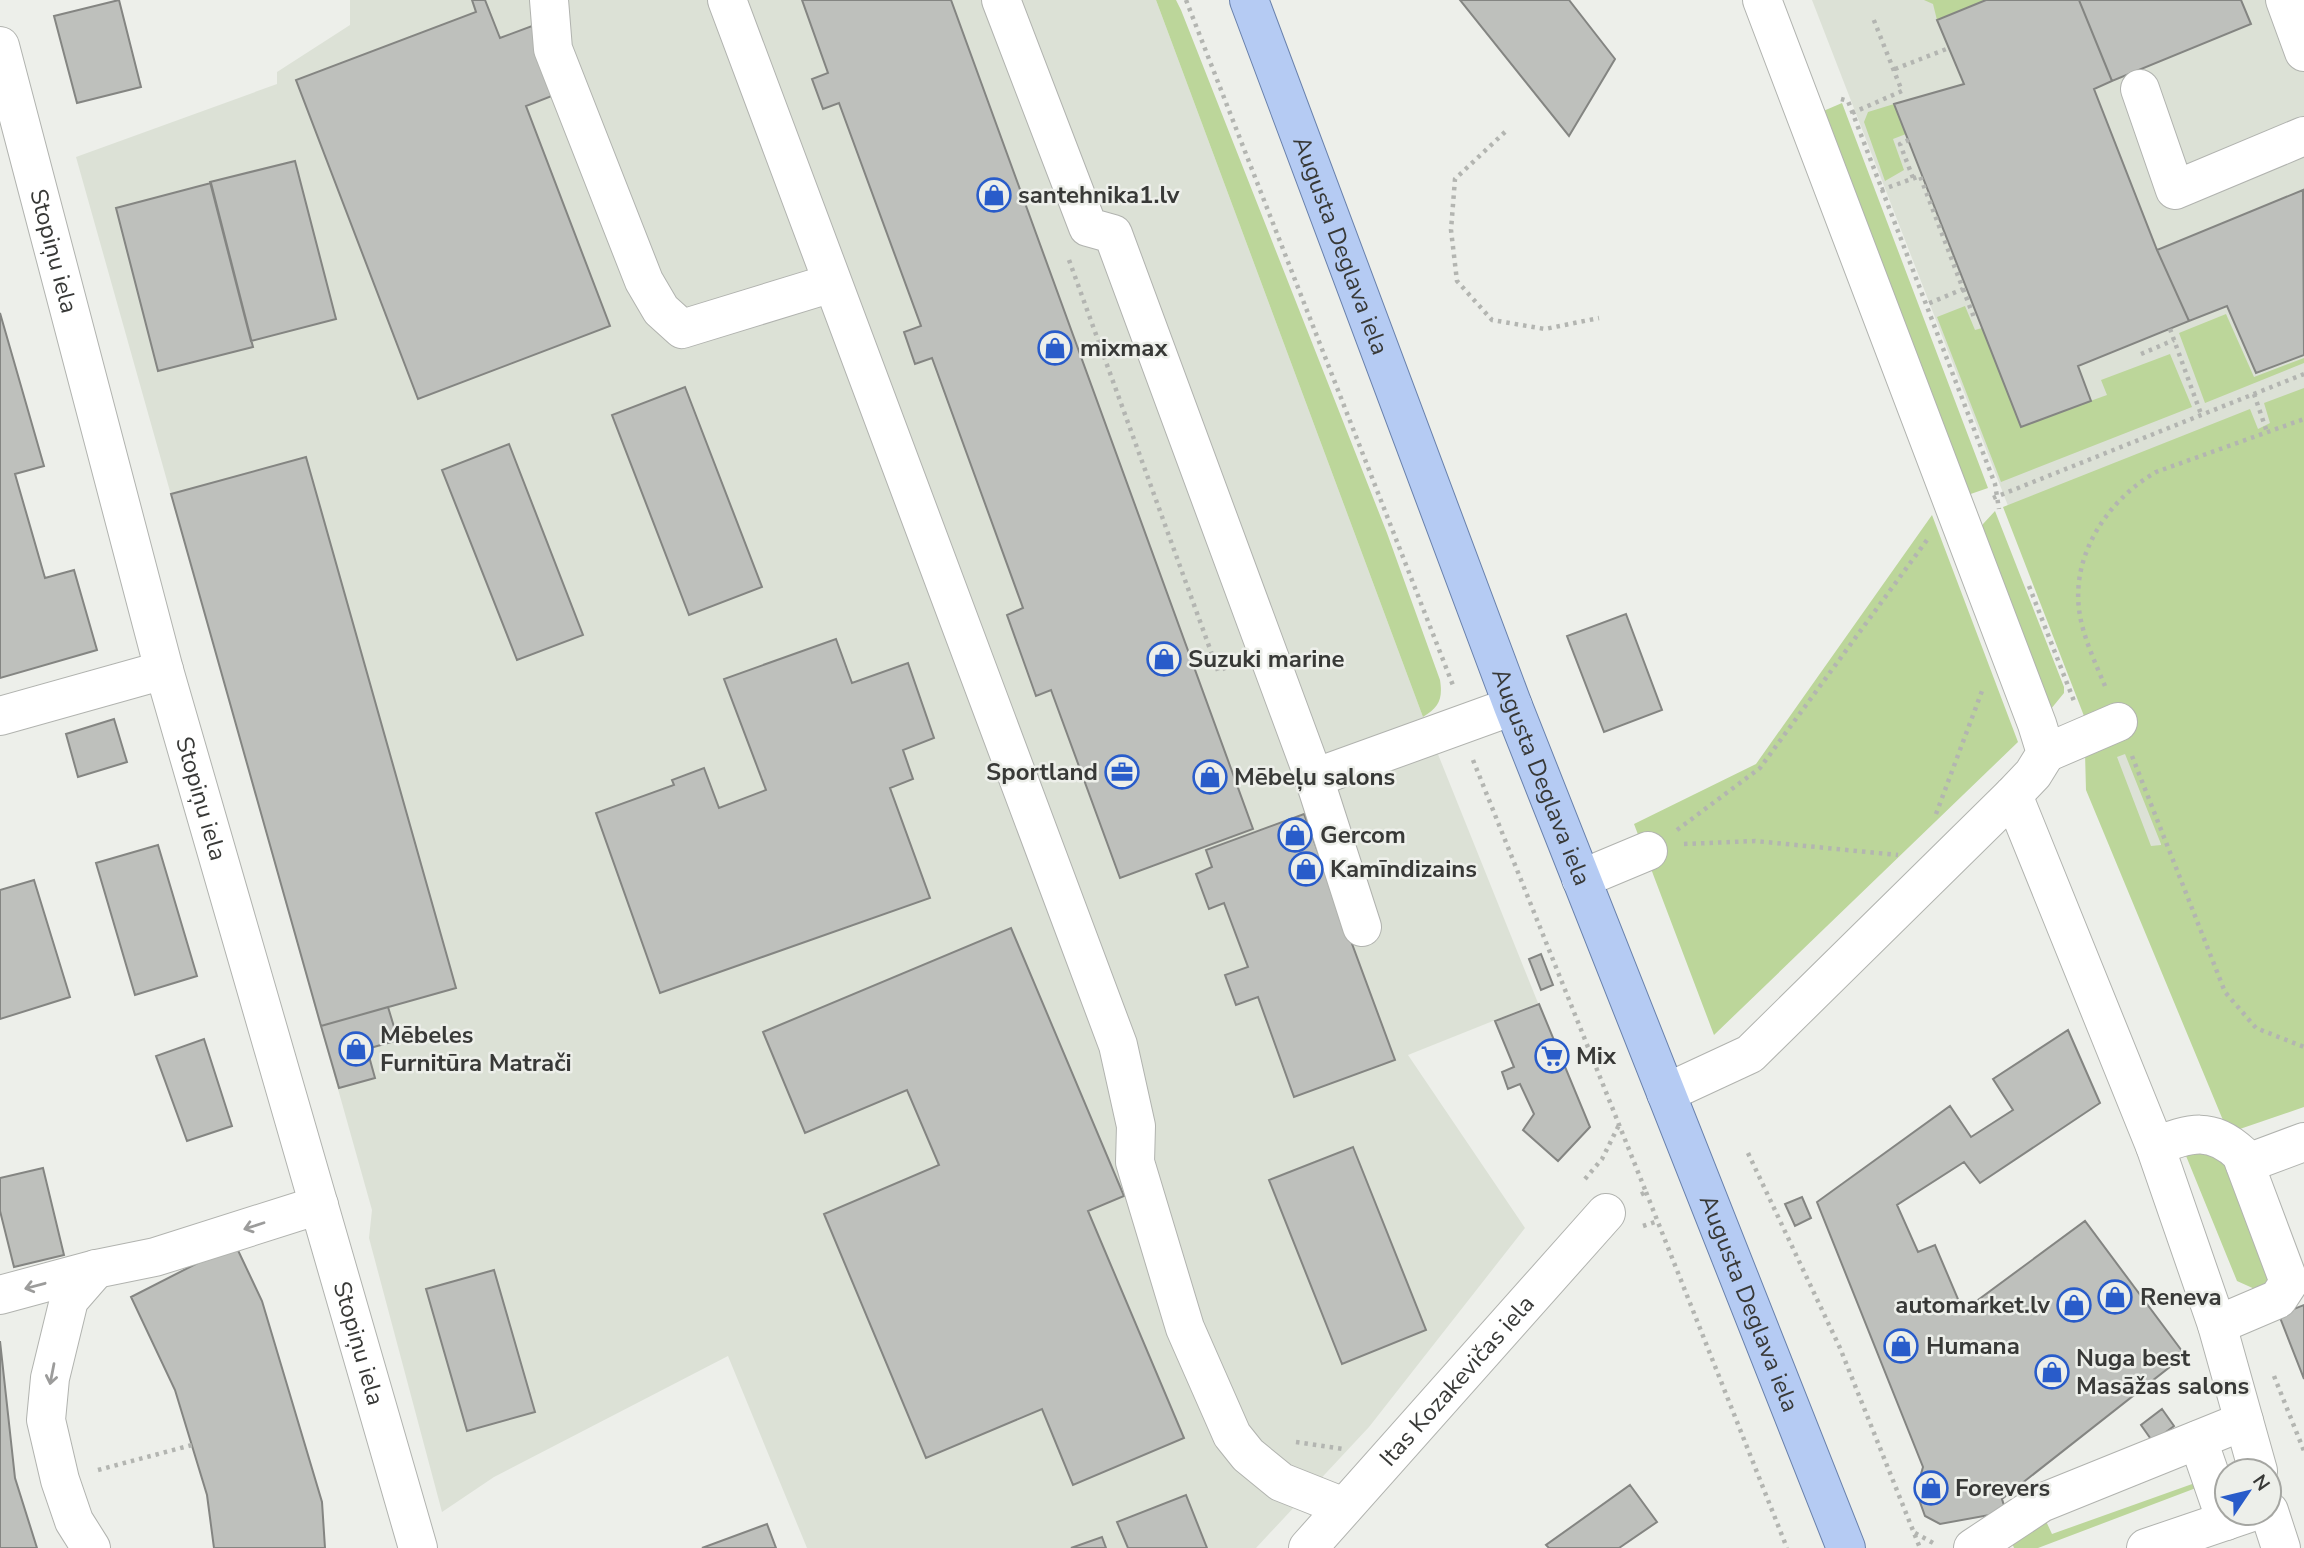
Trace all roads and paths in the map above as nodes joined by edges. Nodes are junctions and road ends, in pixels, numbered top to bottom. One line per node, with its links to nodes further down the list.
1 (549, 0): 22 (street)
2 (727, 0): 22 (street)
3 (1001, 0): 45 (street)
4 (1186, 0): 43 (path)
5 (1249, 0): 40 (main road, Augusta Deglava iela)
6 (2285, 0): 11 (street)
7 (1768, 6): 13 (street)
8 (1873, 18): 12 (path)
9 (0, 46): 39 (street, Stopiņu iela)
10 (1949, 48): 12 (path)
11 (2304, 52)
12 (1895, 69): 15 (path)
13 (1796, 89): 15 (path); 36 (street)
14 (2140, 89): 17 (street)
15 (1852, 113): 20 (path)
16 (1505, 132): 25 (path)
17 (2304, 136)
18 (1909, 140): 19 (path)
19 (1913, 178): 20 (path); 23 (path)
20 (1881, 190): 24 (path)
21 (1065, 250): 38 (path)
22 (832, 283): 74 (street)
23 (1963, 289): 24 (path); 26 (path)
24 (1925, 305): 35 (path)
25 (1599, 318)
26 (1975, 320)
27 (2170, 329): 28 (path)
28 (2175, 340): 29 (path); 32 (path)
29 (2141, 354)
30 (2304, 374): 31 (path)
31 (2254, 394): 32 (path); 34 (path)
32 (2201, 414): 35 (path)
33 (2304, 419): 34 (path)
34 (2267, 432): 42 (path)
35 (1997, 497): 36 (path)
36 (1957, 514): 37 (street); 48 (path)
37 (2003, 637): 44 (street); 47 (path)
38 (1236, 664)
39 (163, 670): 41 (street); 59 (street, Stopiņu iela)
40 (1513, 706): 43 (street); 50 (main road, Augusta Deglava iela)
41 (0, 716)
42 (2118, 722): 44 (street); 52 (path)
43 (1460, 726): 45 (street); 58 (path)
44 (2046, 753): 46 (street)
45 (1314, 778): 51 (street)
46 (2013, 795): 53 (street); 55 (street)
47 (1935, 816)
48 (1648, 852): 49 (path); 50 (street)
49 (1910, 856)
50 (1581, 879): 53 (main road, Augusta Deglava iela)
51 (1362, 927)
52 (2304, 1047)
53 (1666, 1093): 82 (main road, Augusta Deglava iela)
54 (2304, 1142): 57 (street)
55 (2155, 1146): 57 (street); 64 (street)
56 (1748, 1153): 77 (path)
57 (2245, 1164): 64 (street)
58 (1646, 1192): 60 (path); 81 (path)
59 (319, 1205): 61 (street, one-way to 61); 79 (street, Stopiņu iela)
60 (1606, 1213): 74 (street, Itas Kozakevičas iela)
61 (155, 1257): 62 (street); 65 (street)
62 (96, 1269): 63 (street, one-way to 63); 73 (street, one-way to 73)
63 (0, 1296)
64 (2217, 1325): 67 (street)
65 (80, 1355)
66 (2270, 1365): 70 (path)
67 (2244, 1421): 68 (street); 71 (street)
68 (2198, 1440): 72 (street); 85 (street)
69 (192, 1445): 73 (path)
70 (2304, 1451)
71 (2254, 1457)
72 (2213, 1470)
73 (60, 1480): 78 (street)
74 (1343, 1507): 80 (street, Itas Kozakevičas iela)
75 (2213, 1525): 86 (street)
76 (2274, 1527): 87 (street)
77 (1914, 1533): 83 (path); 84 (path)
78 (91, 1548)
79 (418, 1548)
80 (1308, 1548)
81 (1787, 1548)
82 (1846, 1548)
83 (1920, 1548)
84 (1941, 1548)
85 (1973, 1548)
86 (2146, 1548)
87 (2281, 1548)

